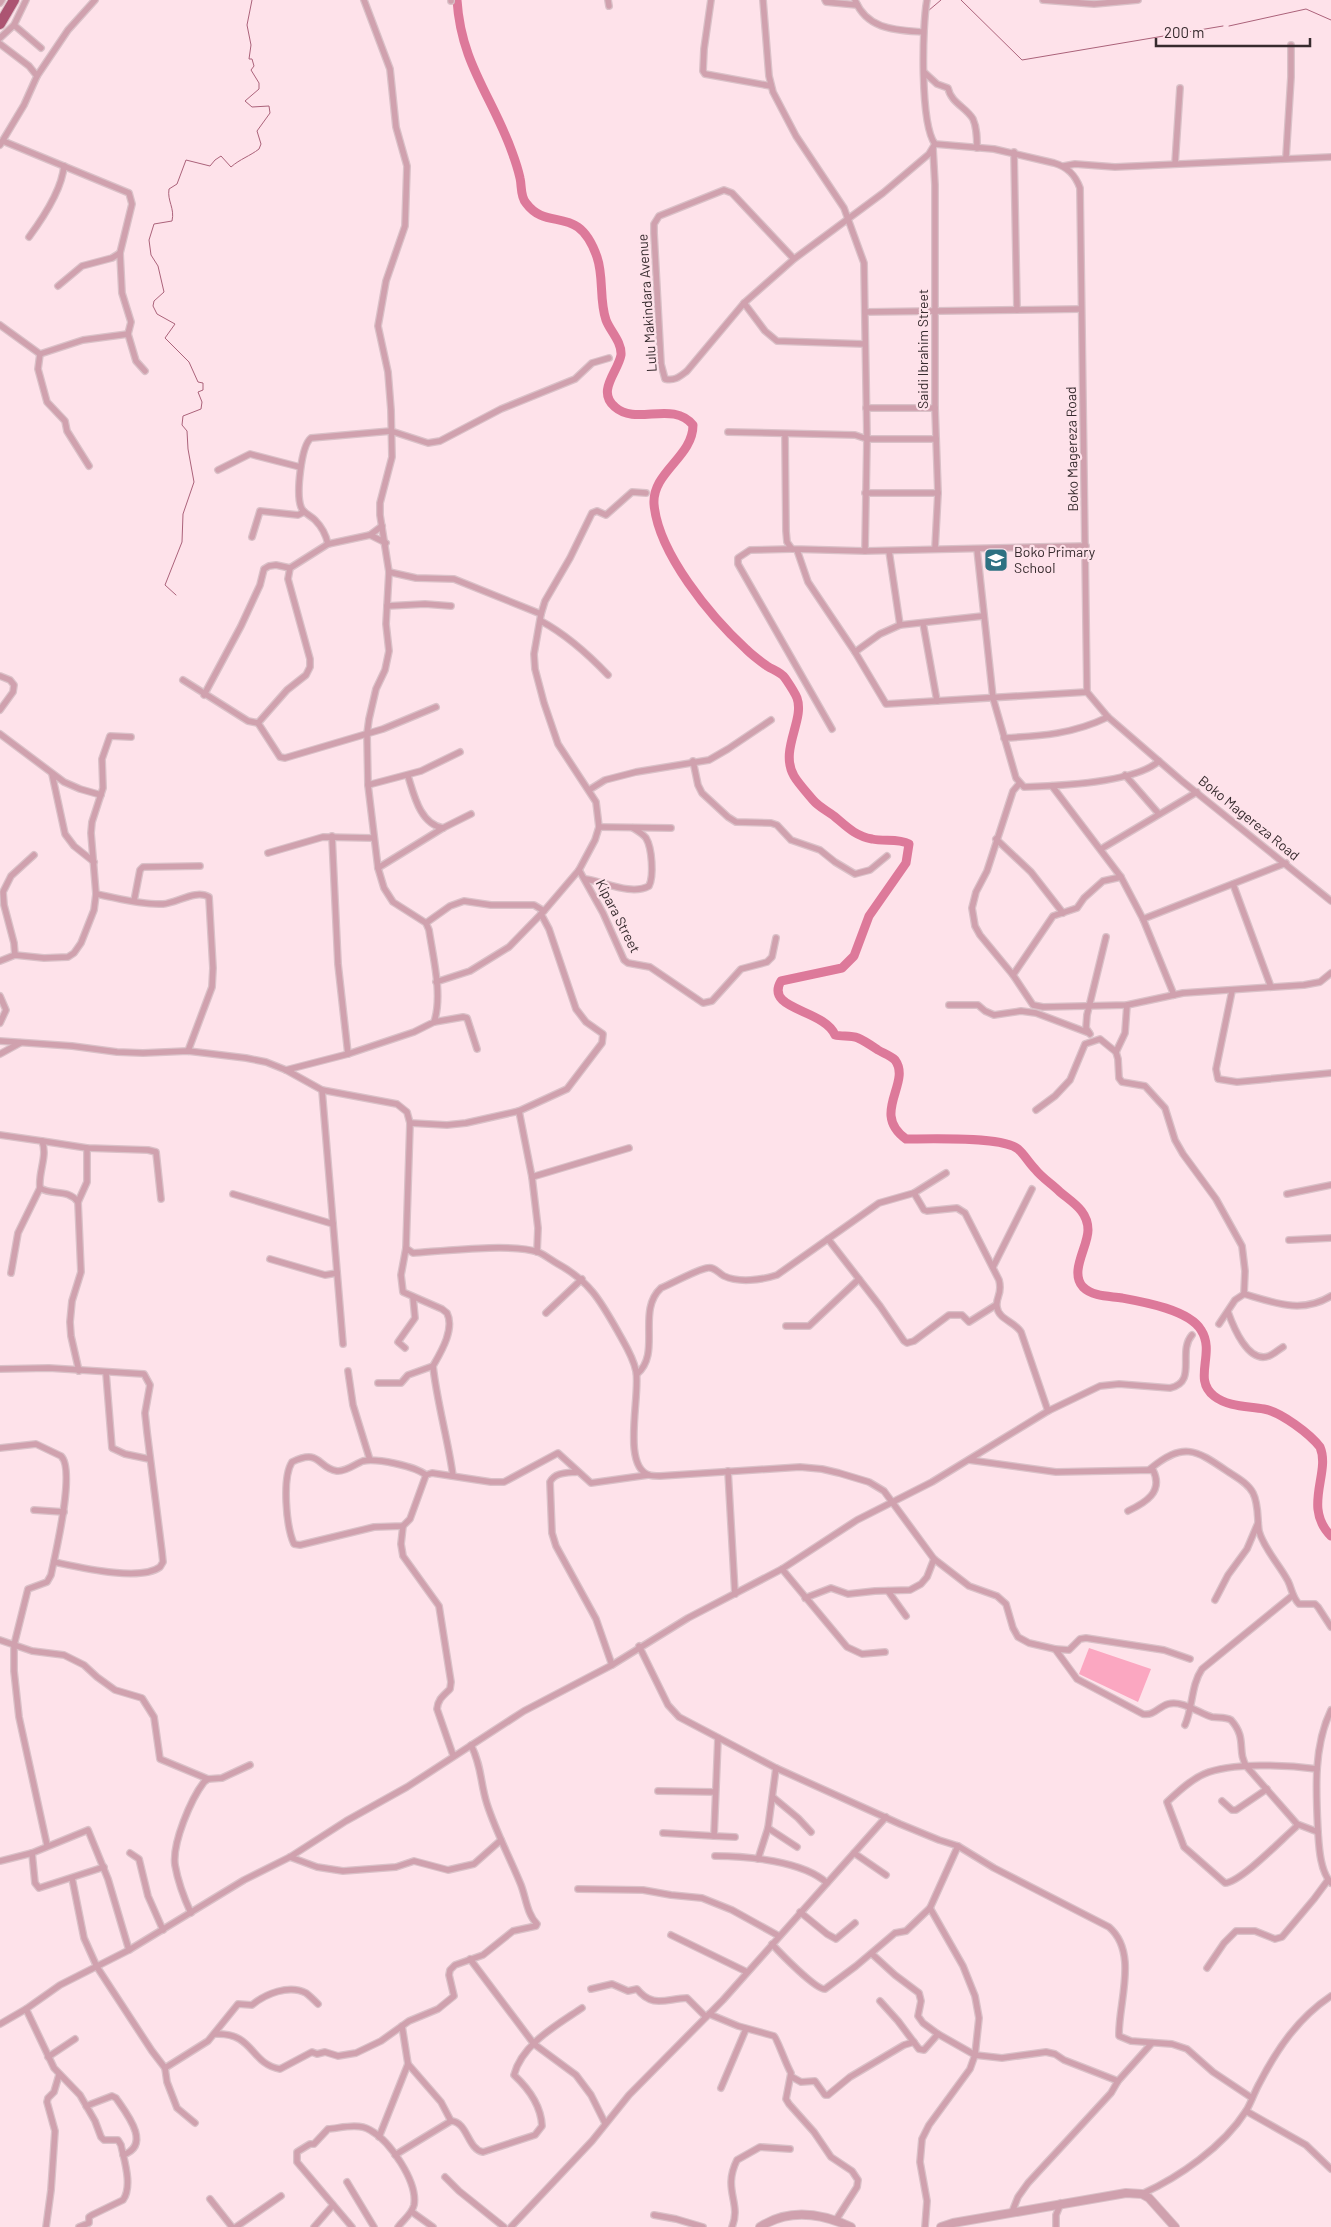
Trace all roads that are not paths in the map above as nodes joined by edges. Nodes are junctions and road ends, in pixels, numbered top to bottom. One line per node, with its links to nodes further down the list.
1 (2, 0): 12 (street)
2 (14, 0): 14 (highway)
3 (26, 0): 15 (street)
4 (95, 0): 22 (street)
5 (364, 0): 52 (street)
6 (711, 0): 23 (street)
7 (764, 0): 23 (street)
8 (825, 0): 13 (street)
9 (1043, 0): 10 (street)
10 (1138, 0)
11 (926, 2): 16 (street)
12 (0, 3)
13 (856, 3): 16 (street)
14 (0, 24)
15 (14, 25): 17 (street); 20 (street)
16 (923, 32): 21 (street)
17 (0, 38)
18 (0, 44): 22 (street)
19 (1291, 45): 29 (street)
20 (41, 48)
21 (925, 73): 26 (street); 27 (street)
22 (37, 76): 25 (street)
23 (771, 86): 34 (street)
24 (1180, 88): 31 (street)
25 (2, 143): 32 (street)
26 (934, 146): 27 (street); 34 (street, Lulu Makindara Avenue); 43 (street, Saidi Ibrahim Street)
27 (977, 148): 28 (street)
28 (1014, 152): 33 (street); 41 (street)
29 (1286, 157): 30 (street); 31 (street)
30 (1331, 157)
31 (1175, 164): 33 (street)
32 (64, 166): 35 (street); 36 (street)
33 (1064, 166): 40 (street, Boko Magereza Road)
34 (848, 219): 37 (street, Lulu Makindara Avenue); 42 (street)
35 (29, 237)
36 (120, 253): 38 (street); 45 (street)
37 (794, 259): 39 (street, Lulu Makindara Avenue); 39 (street, Lulu Makindara Avenue)
38 (58, 286)
39 (744, 303): 46 (street)
40 (1081, 309): 41 (street); 69 (street, Boko Magereza Road)
41 (1017, 310): 43 (street)
42 (865, 312): 43 (street); 46 (street)
43 (935, 312): 51 (street, Saidi Ibrahim Street)
44 (0, 325): 47 (street)
45 (128, 334): 47 (street); 49 (street)
46 (864, 344): 50 (street)
47 (40, 354): 57 (street)
48 (609, 358): 52 (street)
49 (145, 371)
50 (866, 408): 51 (street); 55 (street)
51 (935, 408): 56 (street, Saidi Ibrahim Street)
52 (391, 431): 58 (street); 64 (street)
53 (728, 432): 54 (street)
54 (785, 434): 55 (street); 70 (street)
55 (867, 439): 56 (street); 61 (street)
56 (936, 439): 62 (street, Saidi Ibrahim Street)
57 (89, 466)
58 (300, 467): 59 (street); 63 (street)
59 (218, 470)
60 (646, 493): 82 (street)
61 (865, 493): 62 (street); 74 (street)
62 (938, 493): 71 (street, Saidi Ibrahim Street)
63 (304, 512): 66 (street); 67 (street)
64 (382, 526): 65 (street); 68 (street)
65 (370, 535): 67 (street); 68 (street)
66 (252, 537)
67 (328, 544): 77 (street)
68 (386, 544): 78 (street)
69 (1086, 546): 72 (street); 89 (street, Boko Magereza Road)
70 (795, 549): 73 (street); 76 (street); 98 (street)
71 (935, 549): 72 (street); 75 (street)
72 (977, 549): 81 (street)
73 (804, 550): 74 (street); 76 (street)
74 (865, 551): 75 (street)
75 (888, 551): 84 (street)
76 (800, 557): 85 (street)
77 (290, 568): 90 (street); 97 (street)
78 (390, 572): 79 (street); 82 (street)
79 (387, 606): 80 (street); 100 (street)
80 (451, 606)
81 (983, 616): 83 (street); 91 (street)
82 (541, 617): 86 (street); 112 (street)
83 (923, 623): 84 (street); 92 (street)
84 (900, 624): 85 (street)
85 (854, 652): 92 (street)
86 (608, 674)
87 (0, 676): 94 (street)
88 (183, 680): 90 (street)
89 (1087, 692): 91 (street); 95 (street, Boko Magereza Road)
90 (204, 695): 97 (street)
91 (994, 698): 92 (street); 102 (street)
92 (937, 701)
93 (436, 706): 100 (street)
94 (0, 710)
95 (1108, 717): 102 (street); 104 (street, Boko Magereza Road)
96 (771, 720): 105 (street)
97 (258, 724): 100 (street)
98 (832, 729)
99 (0, 734): 106 (street)
100 (367, 734): 110 (street)
101 (131, 736): 114 (street)
102 (1004, 738): 109 (street)
103 (460, 752): 108 (street)
104 (1159, 760): 107 (street); 113 (street, Boko Magereza Road)
105 (693, 761): 112 (street); 127 (street)
106 (52, 774): 114 (street); 128 (street)
107 (1125, 775): 111 (street); 116 (street)
108 (408, 776): 110 (street); 118 (street)
109 (1019, 784): 111 (street); 123 (street)
110 (368, 785): 122 (street)
111 (1052, 786): 124 (street)
112 (589, 790): 117 (street)
113 (1197, 792): 116 (street); 129 (street, Boko Magereza Road)
114 (101, 795): 128 (street)
115 (471, 814): 118 (street)
116 (1159, 814): 124 (street)
117 (599, 827): 119 (street); 132 (street)
118 (443, 828): 131 (street)
119 (633, 828): 120 (street); 133 (street)
120 (672, 828)
121 (332, 836): 122 (street); 125 (street); 169 (street)
122 (373, 838): 131 (street)
123 (996, 839): 140 (street); 147 (street)
124 (1100, 849): 134 (street)
125 (268, 852)
126 (34, 855): 145 (street)
127 (888, 856)
128 (94, 862): 136 (street)
129 (1286, 863): 135 (street); 138 (street, Boko Magereza Road)
130 (200, 866): 137 (street)
131 (378, 868): 142 (street)
132 (579, 870): 133 (street, Kipara Street); 139 (street)
133 (585, 878): 144 (street, Kipara Street)
134 (1121, 878): 140 (street); 141 (street)
135 (1233, 884): 141 (street); 150 (street)
136 (96, 894): 137 (street); 145 (street)
137 (134, 901): 166 (street)
138 (1331, 901)
139 (543, 913): 142 (street); 149 (street); 174 (street)
140 (1063, 913): 147 (street)
141 (1143, 919): 152 (street)
142 (426, 923): 149 (street)
143 (1106, 937): 156 (street)
144 (776, 938)
145 (15, 955): 146 (street)
146 (0, 961)
147 (1013, 976): 156 (street)
148 (1330, 976): 150 (street)
149 (436, 982): 157 (street)
150 (1271, 988): 151 (street)
151 (1232, 991): 152 (street); 171 (street)
152 (1174, 995): 155 (street)
153 (0, 996): 158 (street)
154 (949, 1005): 159 (street)
155 (1127, 1005): 156 (street); 167 (street)
156 (1089, 1007): 160 (street)
157 (434, 1022): 165 (street); 169 (street)
158 (0, 1023)
159 (1078, 1030): 160 (street); 164 (street)
160 (1089, 1033): 161 (street)
161 (1095, 1039): 164 (street); 167 (street)
162 (0, 1041): 163 (street)
163 (20, 1043): 166 (street); 168 (street)
164 (1085, 1044): 173 (street)
165 (477, 1049)
166 (188, 1051): 170 (street)
167 (1116, 1052): 202 (street)
168 (0, 1054)
169 (348, 1054): 170 (street)
170 (286, 1070): 172 (street)
171 (1331, 1073)
172 (322, 1090): 175 (street); 190 (street)
173 (1036, 1110)
174 (519, 1111): 175 (street); 181 (street)
175 (410, 1123): 194 (street)
176 (0, 1136): 177 (street)
177 (42, 1142): 178 (street); 183 (street)
178 (87, 1148): 188 (street); 189 (street)
179 (629, 1148): 181 (street)
180 (946, 1173): 185 (street)
181 (532, 1177): 195 (street)
182 (1331, 1186): 187 (street)
183 (40, 1188): 189 (street); 198 (street)
184 (1032, 1189): 197 (street)
185 (914, 1193): 192 (street); 197 (street)
186 (233, 1194): 190 (street)
187 (1287, 1194)
188 (161, 1198)
189 (78, 1202): 216 (street)
190 (333, 1224): 199 (street)
191 (1331, 1238): 193 (street)
192 (828, 1239): 201 (street); 219 (street)
193 (1289, 1240)
194 (406, 1248): 195 (street); 204 (street)
195 (537, 1252): 200 (street)
196 (270, 1259): 199 (street)
197 (993, 1267): 205 (street)
198 (12, 1273)
199 (337, 1273): 211 (street)
200 (582, 1279): 207 (street); 219 (street)
201 (859, 1279): 205 (street); 209 (street)
202 (1244, 1294): 203 (street); 206 (street)
203 (1331, 1296)
204 (413, 1298): 213 (street); 214 (street)
205 (996, 1304): 221 (street)
206 (1228, 1312): 208 (street); 212 (street)
207 (546, 1313)
208 (1219, 1324)
209 (786, 1326)
210 (1192, 1335): 221 (street)
211 (343, 1344)
212 (1283, 1347)
213 (404, 1348)
214 (433, 1366): 220 (street); 231 (street)
215 (0, 1369): 216 (street)
216 (79, 1371): 218 (street)
217 (348, 1371): 224 (street)
218 (106, 1373): 223 (street); 223 (street)
219 (637, 1374): 230 (street)
220 (378, 1383)
221 (1048, 1411): 225 (street)
222 (0, 1448): 235 (street)
223 (149, 1459): 239 (street)
224 (370, 1460): 229 (street); 237 (street)
225 (969, 1460): 226 (street); 232 (street)
226 (1150, 1469): 234 (street); 236 (street)
227 (728, 1471): 230 (street); 232 (street); 242 (street)
228 (577, 1472): 230 (street); 231 (street); 254 (street)
229 (426, 1475): 231 (street); 237 (street)
230 (648, 1475)
231 (453, 1476)
232 (893, 1502): 238 (street); 240 (street)
233 (34, 1510): 235 (street)
234 (1128, 1511)
235 (64, 1512): 239 (street)
236 (1258, 1521): 243 (street); 245 (street)
237 (403, 1526): 260 (street)
238 (934, 1559): 241 (street); 251 (street)
239 (54, 1562): 249 (street)
240 (782, 1569): 242 (street); 244 (street)
241 (888, 1591): 244 (street); 246 (street)
242 (735, 1594): 250 (street)
243 (1292, 1595): 247 (street); 255 (street)
244 (805, 1598): 252 (street)
245 (1215, 1600)
246 (906, 1616)
247 (1331, 1627)
248 (0, 1640): 249 (street)
249 (14, 1645): 265 (street); 280 (street)
250 (639, 1646): 254 (street); 258 (street)
251 (1056, 1649): 253 (street); 255 (street)
252 (885, 1652)
253 (1190, 1658)
254 (612, 1665): 259 (street)
255 (1191, 1709): 257 (street); 262 (street)
256 (1331, 1710): 264 (street)
257 (1185, 1725)
258 (718, 1738): 263 (street); 268 (street)
259 (471, 1745): 260 (street); 279 (street)
260 (453, 1756): 287 (street)
261 (250, 1765): 265 (street)
262 (1248, 1767): 264 (street); 266 (street); 272 (street)
263 (776, 1768): 269 (street); 271 (street)
264 (1317, 1769): 275 (street)
265 (208, 1779): 298 (street)
266 (1267, 1788): 270 (street); 272 (street)
267 (658, 1791): 268 (street)
268 (714, 1792): 277 (street)
269 (774, 1798): 273 (street); 274 (street)
270 (1222, 1801)
271 (886, 1817): 281 (street); 285 (street)
272 (1297, 1824): 275 (street)
273 (768, 1828): 282 (street); 288 (street)
274 (811, 1832)
275 (1318, 1832): 293 (street)
276 (663, 1833): 277 (street)
277 (714, 1836): 278 (street)
278 (735, 1837)
279 (501, 1840): 287 (street); 306 (street)
280 (47, 1845): 283 (street); 290 (street)
281 (958, 1846): 296 (street); 324 (street)
282 (797, 1847)
283 (32, 1853): 289 (street); 292 (street)
284 (130, 1853): 300 (street)
285 (854, 1853): 291 (street); 294 (street)
286 (715, 1856): 288 (street)
287 (290, 1857): 298 (street)
288 (758, 1859): 294 (street)
289 (0, 1861)
290 (104, 1867): 292 (street); 304 (street)
291 (886, 1875)
292 (72, 1878): 307 (street)
293 (1329, 1881): 308 (street)
294 (827, 1883): 297 (street)
295 (578, 1889): 302 (street)
296 (930, 1908): 305 (street); 326 (street)
297 (800, 1912): 299 (street); 302 (street)
298 (191, 1913): 300 (street)
299 (854, 1923)
300 (163, 1930): 304 (street)
301 (671, 1935): 309 (street)
302 (779, 1936): 303 (street)
303 (772, 1944): 305 (street); 309 (street)
304 (129, 1950): 307 (street)
305 (872, 1954): 321 (street)
306 (470, 1959): 318 (street); 325 (street)
307 (97, 1967): 315 (street); 329 (street)
308 (1207, 1968)
309 (747, 1972): 316 (street)
310 (591, 1989): 316 (street)
311 (1331, 1996): 334 (street)
312 (880, 2001): 323 (street)
313 (318, 2004): 320 (street)
314 (582, 2008): 325 (street)
315 (26, 2009): 317 (street); 327 (street)
316 (707, 2015): 319 (street); 339 (street)
317 (0, 2024)
318 (402, 2026): 320 (street); 328 (street)
319 (746, 2029): 331 (street); 333 (street)
320 (215, 2034): 329 (street)
321 (938, 2034): 323 (street); 326 (street)
322 (75, 2039): 327 (street)
323 (914, 2042): 331 (street)
324 (1152, 2043): 332 (street); 334 (street)
325 (534, 2044): 337 (street); 339 (street)
326 (974, 2055): 332 (street); 371 (street)
327 (48, 2057): 330 (street)
328 (408, 2064): 337 (street); 340 (street)
329 (166, 2068): 338 (street)
330 (59, 2075): 335 (street); 357 (street)
331 (792, 2077): 355 (street)
332 (1118, 2081): 353 (street)
333 (721, 2088)
334 (1252, 2098): 336 (street)
335 (86, 2106): 342 (street); 342 (street)
336 (1246, 2111): 344 (street); 347 (street)
337 (451, 2121): 343 (street)
338 (194, 2123)
339 (606, 2123): 366 (street)
340 (379, 2137): 343 (street); 351 (street)
341 (790, 2149): 368 (street)
342 (123, 2155): 358 (street)
343 (395, 2155): 352 (street)
344 (1331, 2169)
345 (445, 2177): 365 (street)
346 (347, 2182): 362 (street)
347 (1142, 2194): 350 (street); 356 (street)
348 (281, 2196): 359 (street)
349 (210, 2199): 359 (street)
350 (1061, 2204): 353 (street); 373 (street)
351 (333, 2205): 360 (street); 361 (street)
352 (412, 2212): 363 (street); 364 (street)
353 (1012, 2212): 372 (street)
354 (654, 2215): 367 (street)
355 (836, 2220): 369 (street); 370 (street)
356 (1172, 2225)
357 (46, 2227)
358 (78, 2227)
359 (234, 2227)
360 (314, 2227)
361 (352, 2227)
362 (374, 2227)
363 (398, 2227)
364 (433, 2227)
365 (504, 2227)
366 (511, 2227)
367 (703, 2227)
368 (732, 2227)
369 (760, 2227)
370 (851, 2227)
371 (925, 2227)
372 (941, 2227)
373 (1056, 2227)

